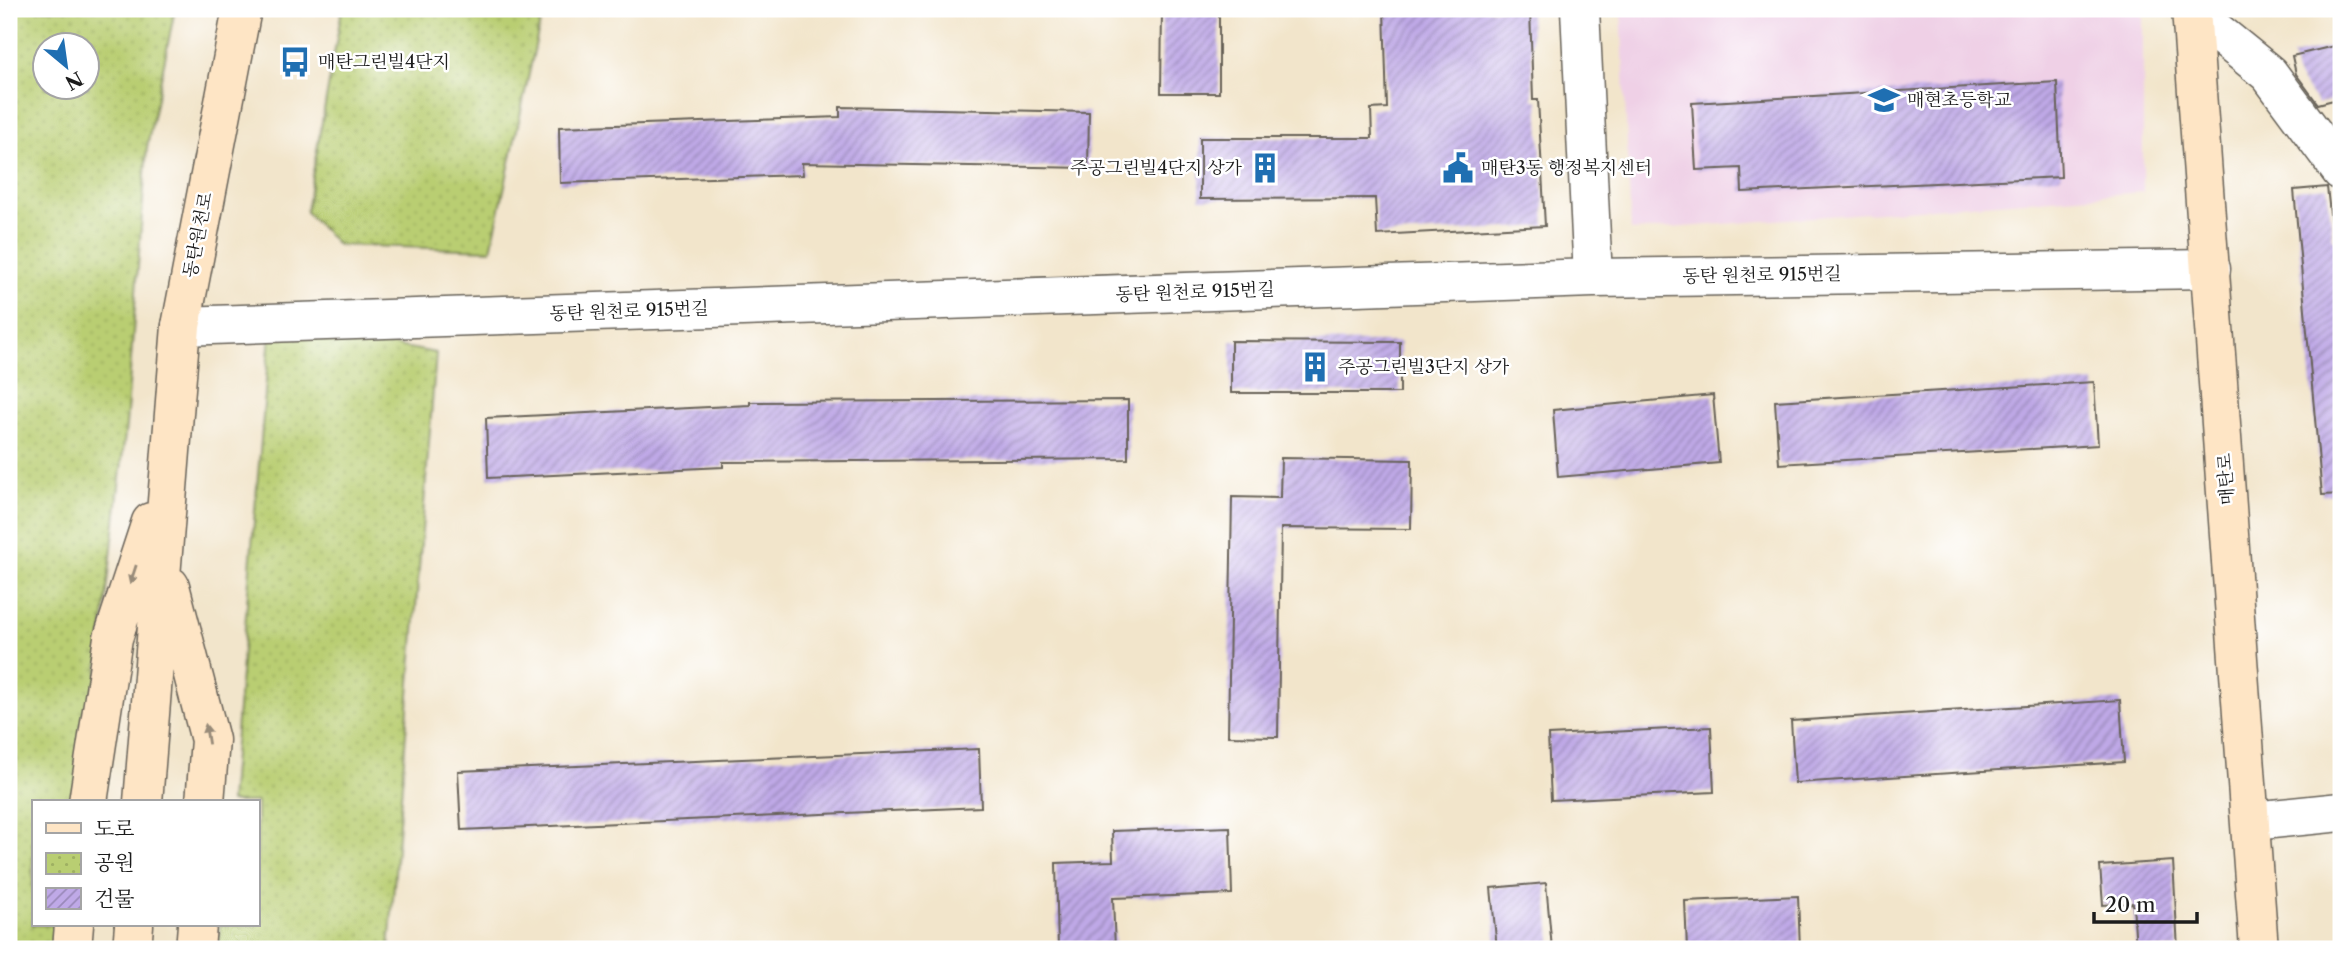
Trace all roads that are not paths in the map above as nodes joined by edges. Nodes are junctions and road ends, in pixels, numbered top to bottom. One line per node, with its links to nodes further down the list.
1 (242, 9): 7 (main road, 동탄원천로)
2 (1580, 9): 6 (street)
3 (2196, 10): 4 (street); 5 (main road, 매탄로)
4 (2341, 171)
5 (2211, 269): 6 (street, 동탄 원천로 915번길); 14 (main road, 매탄로)
6 (1593, 278): 7 (street, 동탄 원천로 915번길)
7 (181, 326): 8 (main road, 동탄원천로)
8 (170, 463): 9 (main road, 동탄원천로); 10 (main road, 동탄원천로, one-way to 10)
9 (163, 557): 11 (main road, 동탄원천로); 12 (main road, 동탄원천로, one-way to 9)
10 (88, 800)
11 (143, 800)
12 (205, 800)
13 (2341, 812): 14 (street)
14 (2252, 821): 21 (main road, 매탄로)
15 (74, 926): 18 (main road)
16 (134, 926): 19 (main road)
17 (197, 926): 20 (main road)
18 (72, 949)
19 (132, 949)
20 (195, 949)
21 (2259, 949)

